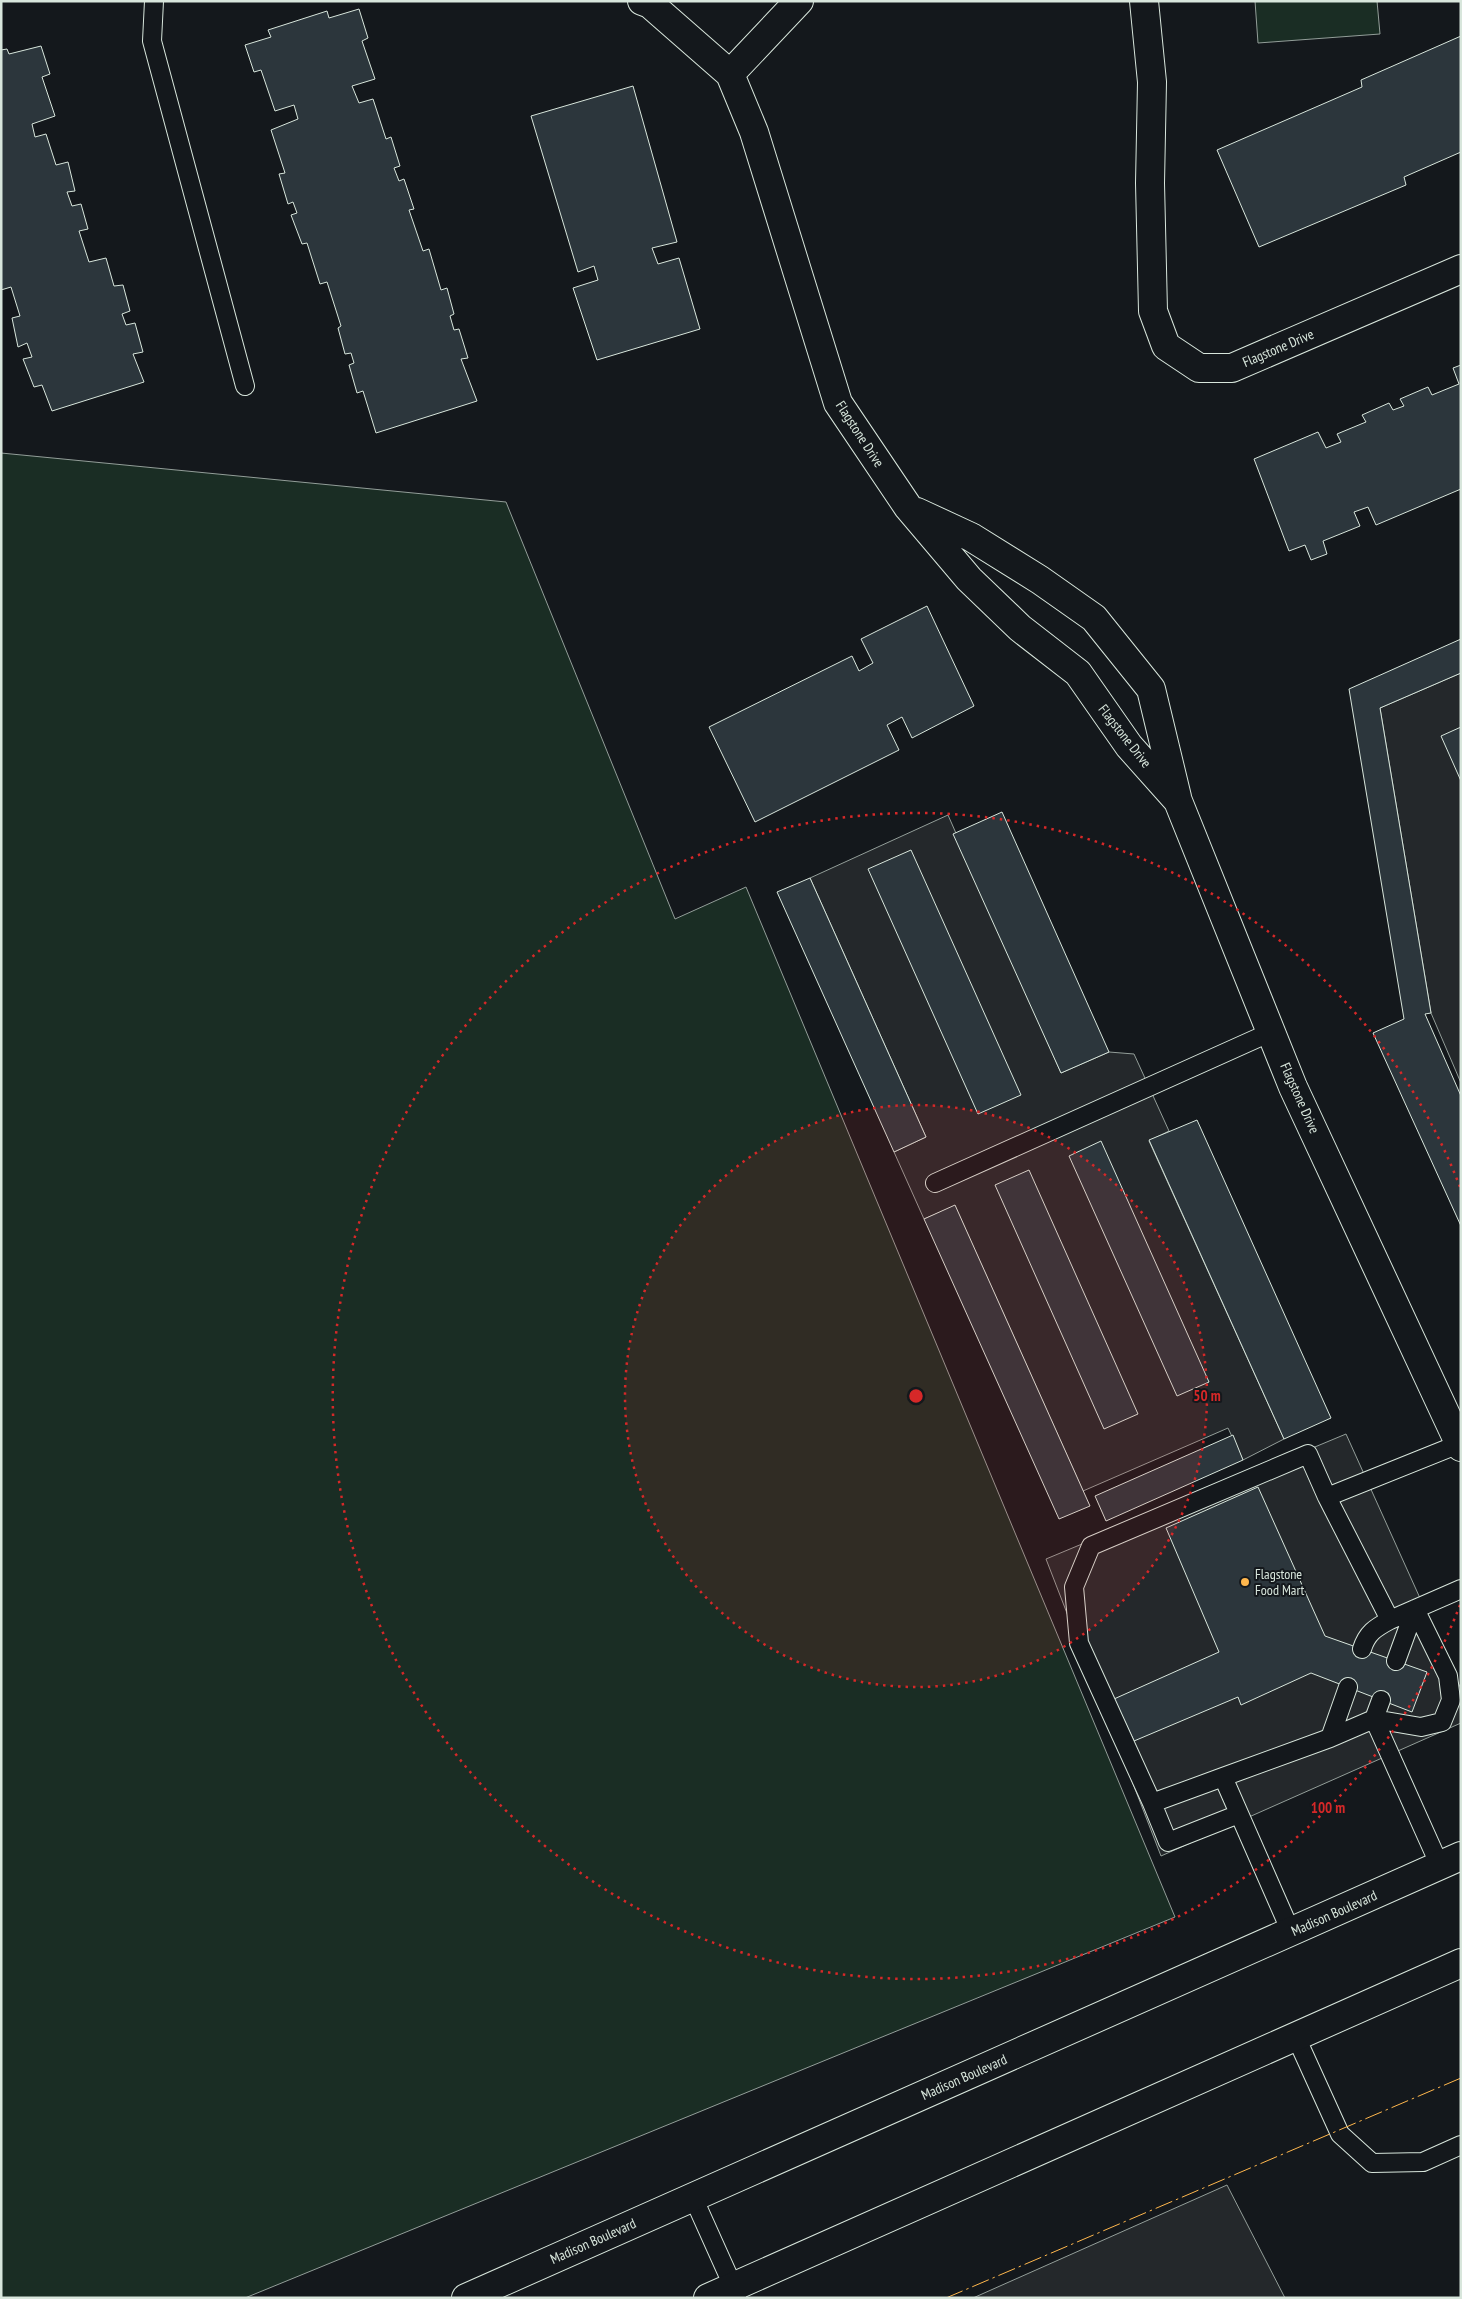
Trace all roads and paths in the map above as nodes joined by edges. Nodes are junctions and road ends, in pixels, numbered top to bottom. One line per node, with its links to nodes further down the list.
1 (154, 1): 7 (lane)
2 (642, 1): 5 (street, Flagstone Drive)
3 (799, 1): 5 (street)
4 (1144, 1): 6 (street, Flagstone Drive)
5 (730, 74): 8 (street, Flagstone Drive)
6 (1461, 269)
7 (245, 386)
8 (908, 507): 9 (street, Flagstone Drive); 9 (street)
9 (1178, 801): 10 (street, Flagstone Drive)
10 (1271, 1032): 11 (lane); 12 (street, Flagstone Drive)
11 (935, 1183)
12 (1460, 1445): 13 (lane)
13 (1327, 1497): 16 (lane); 24 (lane)
14 (1461, 1589): 15 (lane)
15 (1415, 1609): 16 (lane); 18 (lane); 21 (lane)
16 (1390, 1620): 17 (lane)
17 (1362, 1649)
18 (1396, 1661)
19 (1348, 1687): 22 (lane)
20 (1381, 1700): 21 (lane)
21 (1374, 1719): 22 (lane); 26 (lane)
22 (1330, 1738): 23 (lane)
23 (1223, 1777): 24 (lane); 25 (lane)
24 (1152, 1803): 25 (lane)
25 (1238, 1814): 27 (lane)
26 (1450, 1861): 27 (street, Madison Boulevard)
27 (1291, 1932): 31 (street, Madison Boulevard)
28 (1461, 1963): 29 (street)
29 (1296, 2037): 30 (lane); 32 (street)
30 (1461, 2145)
31 (693, 2197): 32 (lane); 33 (street, Madison Boulevard)
32 (736, 2292): 34 (street)
33 (466, 2298)
34 (708, 2298)

